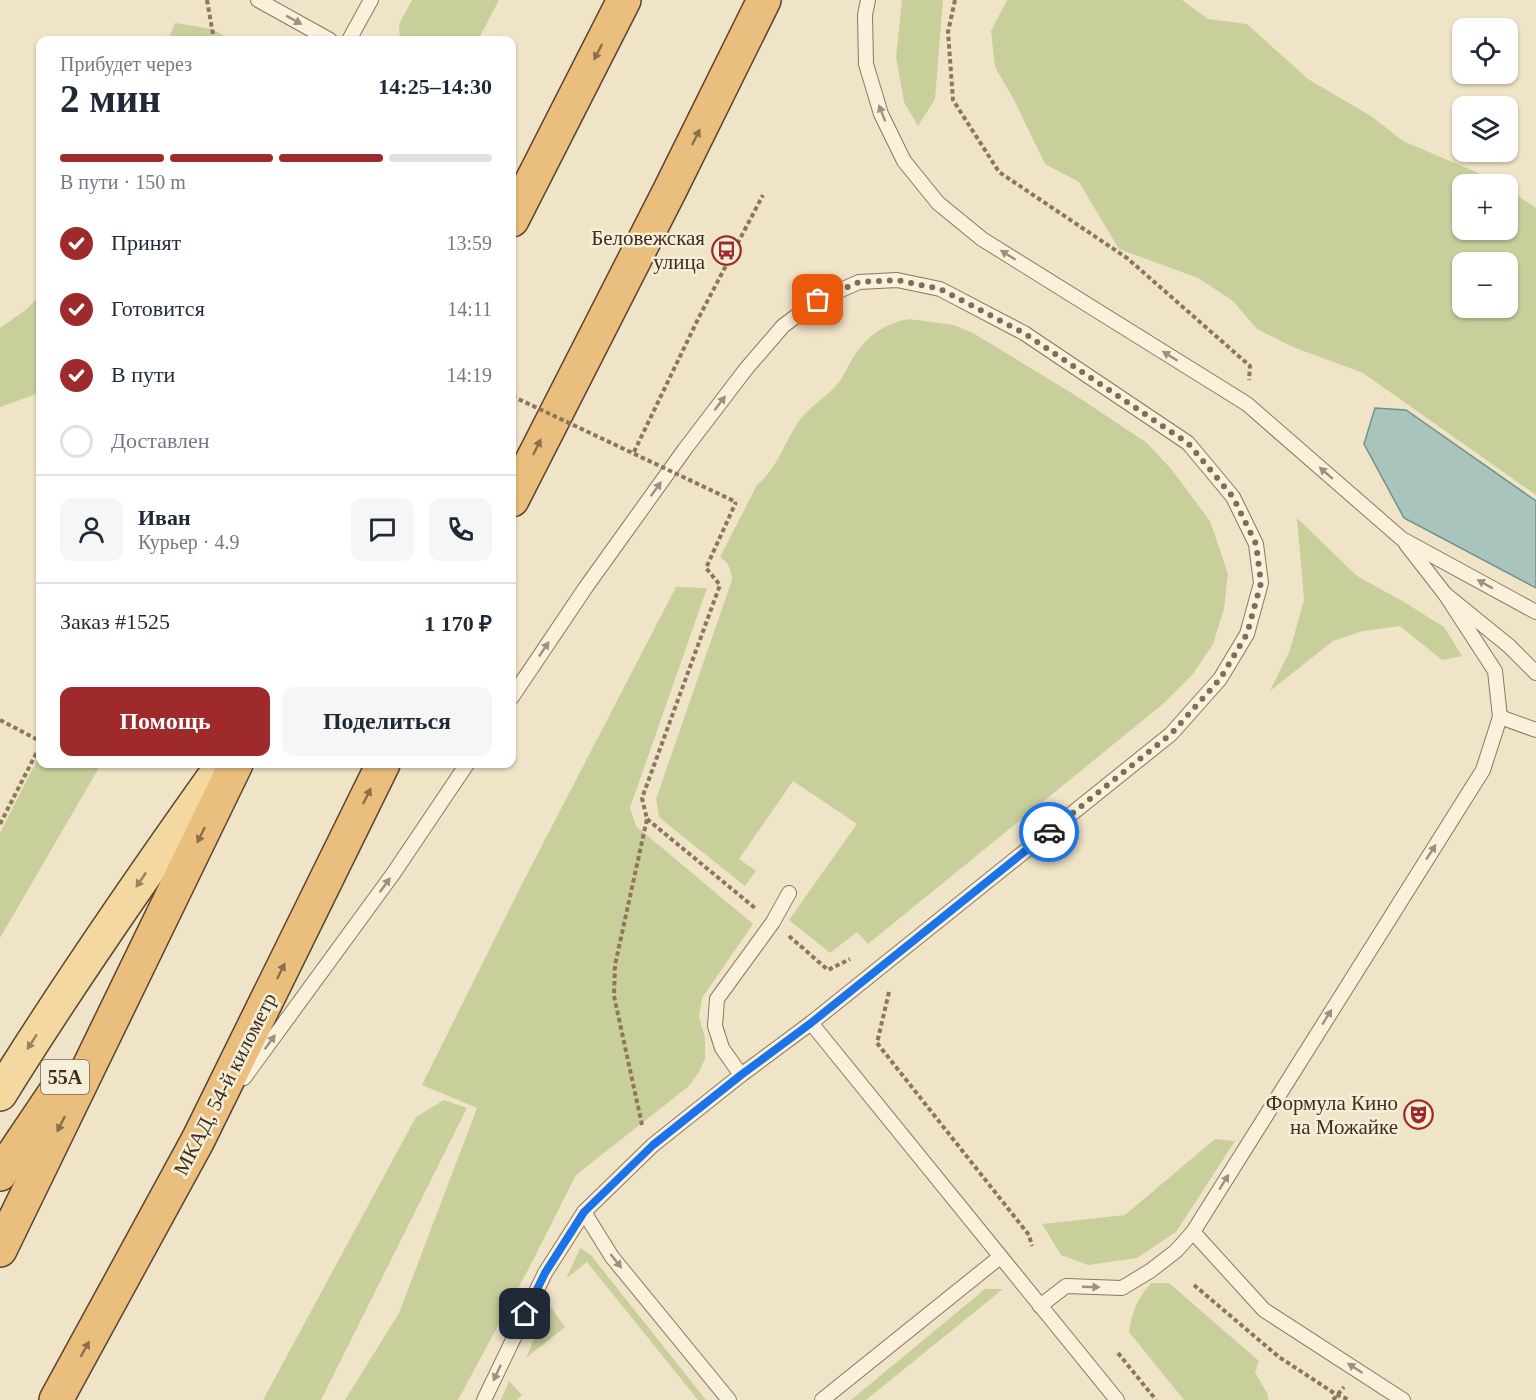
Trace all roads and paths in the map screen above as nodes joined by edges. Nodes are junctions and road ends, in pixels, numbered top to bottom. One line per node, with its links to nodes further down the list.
1 (207, 0): 8 (path)
2 (258, 0): 9 (lane, one-way to 9)
3 (371, 0): 10 (lane)
4 (624, 0): 12 (highway, one-way to 12)
5 (764, 0): 16 (highway, one-way to 5)
6 (868, 0): 14 (lane, one-way to 6)
7 (955, 0): 14 (path)
8 (213, 36)
9 (323, 36)
10 (351, 36)
11 (763, 195): 15 (path)
12 (516, 212)
13 (516, 398): 15 (path, bridge)
14 (1247, 404): 17 (lane, one-way to 14)
15 (634, 452): 31 (path, bridge)
16 (516, 492)
17 (1402, 539): 18 (lane); 19 (lane, one-way to 17)
18 (1445, 594): 20 (lane); 22 (lane)
19 (1536, 612)
20 (1536, 673)
21 (516, 691): 38 (lane, one-way to 38)
22 (1500, 717): 24 (lane); 45 (lane, one-way to 22)
23 (0, 720): 25 (path)
24 (1536, 730)
25 (36, 739)
26 (36, 754): 32 (path)
27 (220, 768): 40 (main road, one-way to 40)
28 (234, 768): 36 (highway, one-way to 36)
29 (381, 768): 41 (highway, МКАД, 54-й километр, one-way to 29)
30 (464, 768): 41 (lane, one-way to 30)
31 (647, 819): 34 (path); 42 (path)
32 (0, 824)
33 (789, 893): 34 (lane)
34 (773, 922): 35 (path); 39 (lane)
35 (860, 955)
36 (130, 980): 43 (highway, 55А); 47 (highway, one-way to 47)
37 (889, 992): 46 (path)
38 (811, 1023): 39 (lane); 48 (lane)
39 (741, 1075): 42 (lane)
40 (0, 1094)
41 (198, 1140): 52 (highway, МКАД, 54-й километр, one-way to 41)
42 (653, 1145): 44 (lane)
43 (0, 1174)
44 (584, 1212): 53 (lane, one-way to 53); 54 (lane, one-way to 54)
45 (1193, 1232): 50 (lane, one-way to 45); 59 (lane, one-way to 45)
46 (1032, 1246)
47 (0, 1250)
48 (1000, 1257): 50 (lane); 55 (lane)
49 (1194, 1284): 58 (path)
50 (1040, 1306): 56 (lane)
51 (1118, 1353): 57 (path)
52 (56, 1400)
53 (484, 1400)
54 (729, 1400)
55 (822, 1400)
56 (1117, 1400)
57 (1156, 1400)
58 (1350, 1400)
59 (1403, 1400)

